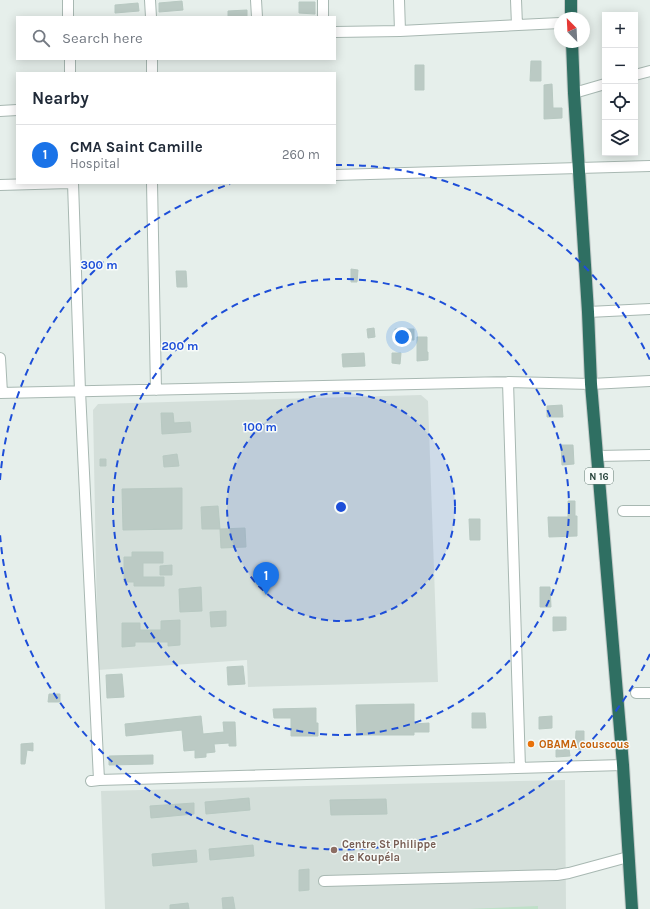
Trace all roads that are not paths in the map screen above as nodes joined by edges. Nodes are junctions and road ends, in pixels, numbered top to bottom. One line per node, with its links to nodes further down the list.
1 (68, 0): 9 (street)
2 (150, 0): 10 (street)
3 (256, 0): 11 (street)
4 (323, 0): 12 (street)
5 (399, 0): 15 (street)
6 (516, 0): 14 (street)
7 (571, 0): 8 (highway)
8 (572, 12)
9 (68, 16)
10 (151, 16)
11 (257, 16)
12 (323, 16)
13 (554, 23): 14 (street)
14 (517, 26): 15 (street)
15 (400, 31): 16 (street)
16 (336, 32)
17 (572, 48): 25 (highway, N 16)
18 (70, 60): 21 (street)
19 (152, 60): 22 (street)
20 (650, 71): 23 (street)
21 (70, 72)
22 (152, 72)
23 (638, 74)
24 (602, 85): 25 (street)
25 (574, 93): 29 (highway, N 16)
26 (16, 110): 27 (street)
27 (0, 111)
28 (650, 166): 29 (street)
29 (579, 168): 30 (street); 36 (highway, N 16)
30 (336, 175)
31 (34, 184): 34 (street)
32 (74, 184): 42 (street)
33 (152, 184): 41 (street)
34 (0, 185)
35 (650, 309): 36 (street)
36 (588, 312): 40 (highway, N 16)
37 (0, 358): 43 (street)
38 (650, 381): 40 (street)
39 (508, 382): 40 (street); 41 (street); 51 (street)
40 (591, 384): 45 (highway, N 16)
41 (156, 390): 42 (street)
42 (80, 391): 43 (street); 51 (street)
43 (1, 393)
44 (650, 455): 45 (street)
45 (597, 456): 50 (highway, N 16)
46 (623, 511): 47 (street)
47 (650, 511)
48 (650, 692): 49 (street)
49 (636, 693)
50 (623, 765): 51 (street); 52 (highway, N 16)
51 (520, 768)
52 (628, 857): 53 (street); 54 (highway, N 16)
53 (324, 881)
54 (632, 909)

